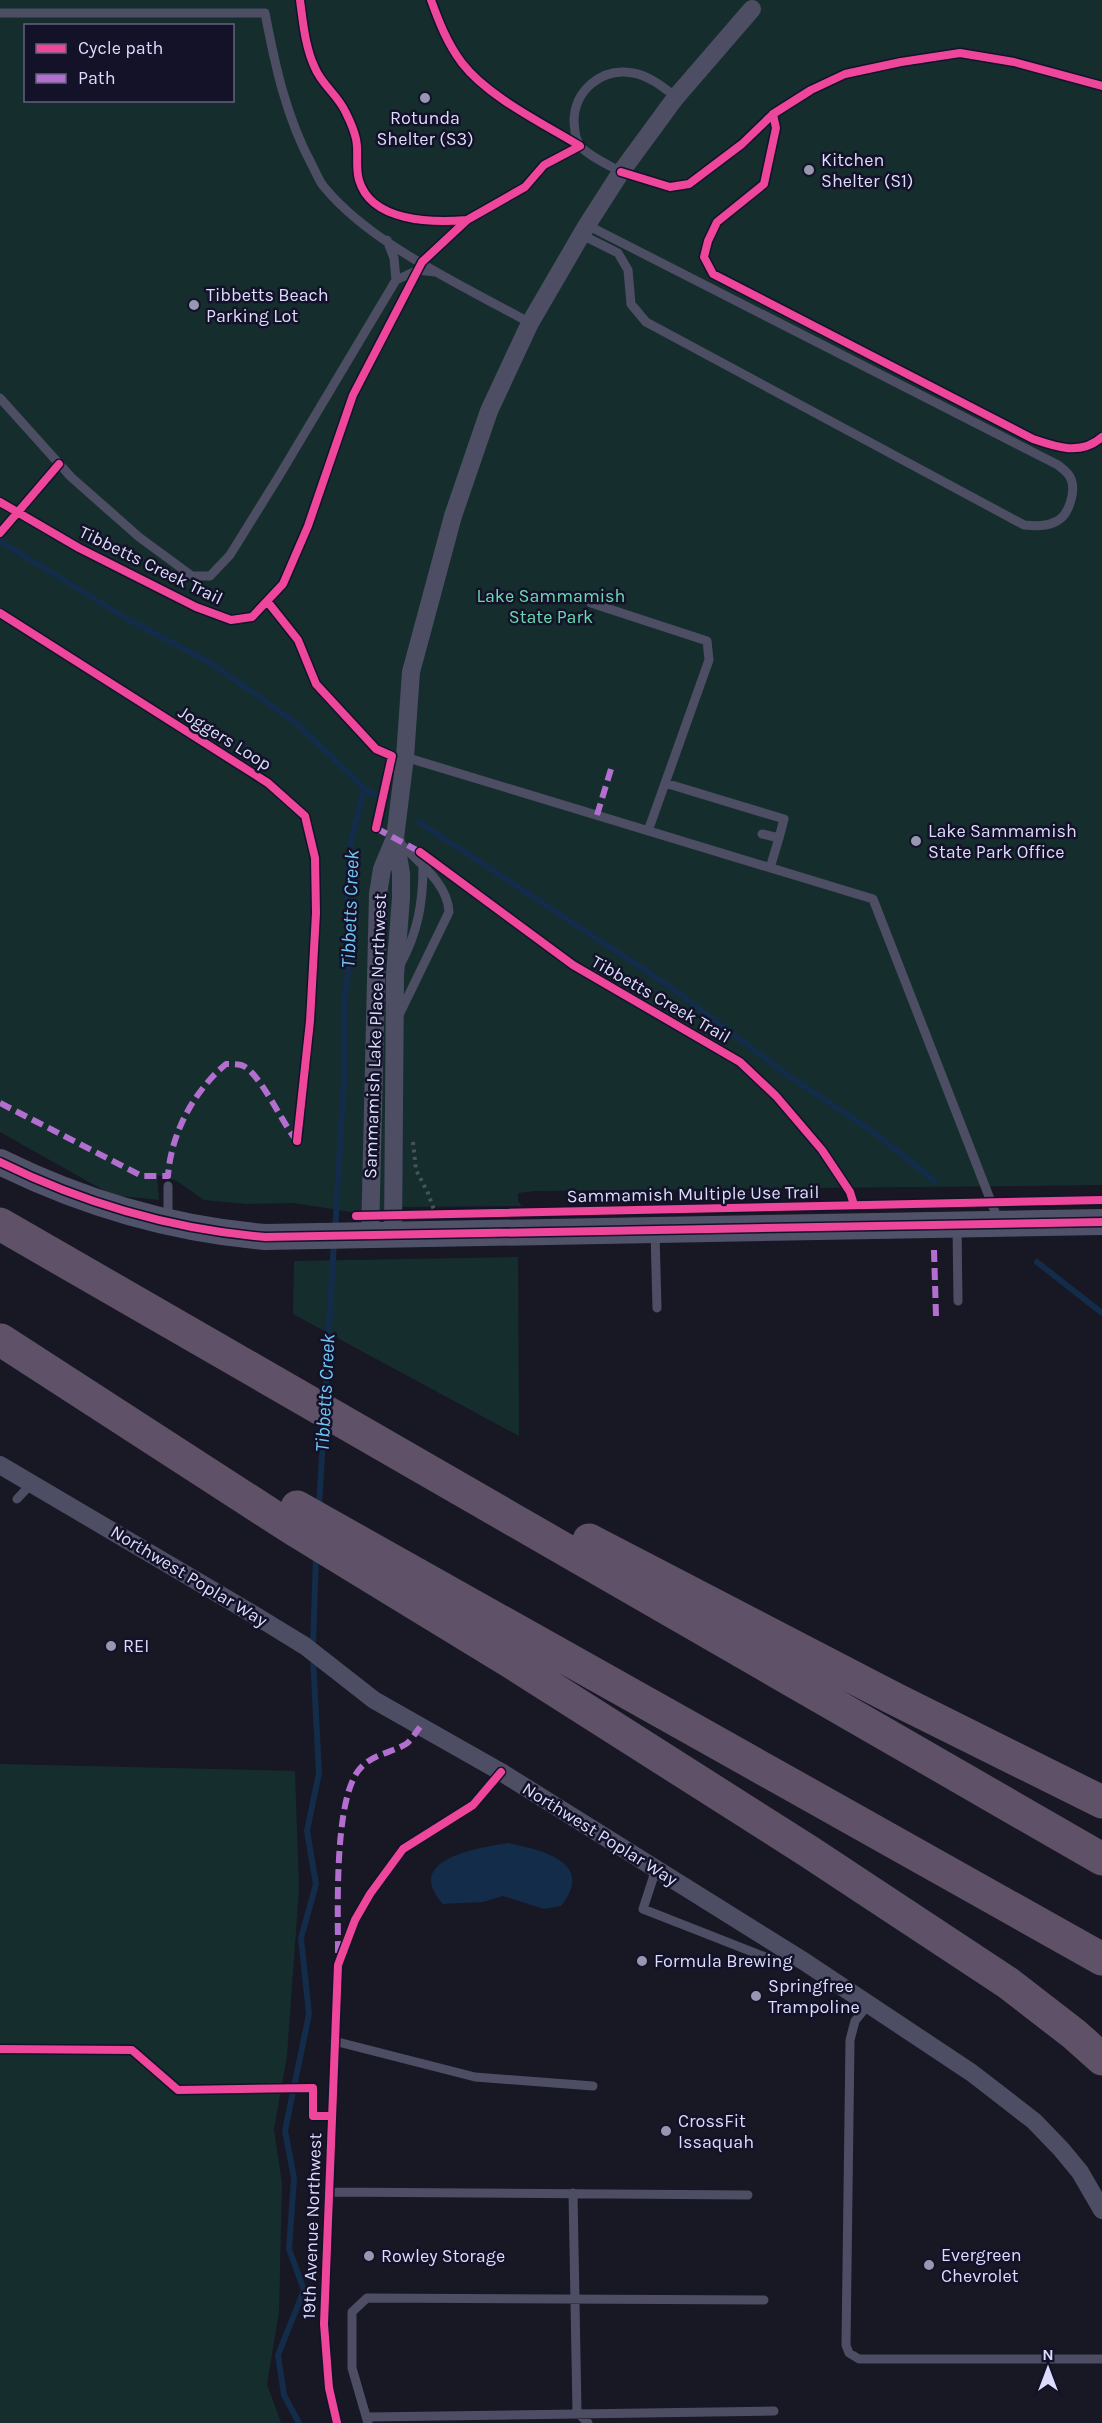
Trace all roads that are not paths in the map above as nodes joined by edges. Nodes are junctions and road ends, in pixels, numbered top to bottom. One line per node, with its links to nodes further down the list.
1 (752, 9): 3 (street, Sammamish Lake Place Northwest)
2 (0, 14): 6 (lane)
3 (676, 97): 4 (street, Sammamish Lake Place Northwest); 4 (lane)
4 (621, 172): 5 (street, Sammamish Lake Place Northwest)
5 (584, 230): 5 (lane); 9 (street, Sammamish Lake Place Northwest)
6 (387, 240): 7 (lane); 8 (lane)
7 (449, 277): 8 (lane); 9 (lane)
8 (396, 280): 10 (lane)
9 (530, 323): 12 (street, Sammamish Lake Place Northwest)
10 (0, 398)
11 (591, 603): 13 (lane)
12 (405, 757): 14 (lane); 16 (street, Sammamish Lake Place Northwest)
13 (665, 783): 14 (lane); 17 (lane)
14 (648, 831): 19 (lane)
15 (762, 834): 17 (lane)
16 (395, 838): 18 (lane); 20 (street, Sammamish Lake Place Northwest); 30 (street, Sammamish Lake Place Northwest)
17 (779, 838): 19 (lane)
18 (423, 867): 20 (lane); 21 (lane)
19 (770, 868): 27 (lane)
20 (395, 975): 21 (street, Sammamish Lake Place Northwest)
21 (394, 1026): 30 (street, Sammamish Lake Place Northwest)
22 (0, 1162): 26 (street)
23 (168, 1186): 26 (lane)
24 (1102, 1222): 27 (street)
25 (0, 1224): 34 (highway)
26 (168, 1224): 30 (street)
27 (1000, 1224): 28 (street)
28 (957, 1225): 29 (street); 31 (lane)
29 (655, 1231): 30 (street); 32 (lane)
30 (376, 1232)
31 (958, 1300)
32 (657, 1308)
33 (1, 1340): 38 (highway)
34 (336, 1417): 39 (highway); 43 (highway)
35 (0, 1465): 36 (street, Northwest Poplar Way)
36 (32, 1483): 37 (lane); 40 (street, Northwest Poplar Way)
37 (17, 1499)
38 (330, 1539): 45 (highway); 49 (highway)
39 (893, 1698): 41 (highway); 42 (highway)
40 (501, 1772): 44 (street, Northwest Poplar Way); 48 (lane, 19th Avenue Northwest)
41 (1102, 1802)
42 (1102, 1816)
43 (1102, 1859)
44 (656, 1869): 46 (street, Northwest Poplar Way); 46 (lane)
45 (1102, 1959)
46 (805, 1962): 47 (street, Northwest Poplar Way)
47 (867, 2006): 54 (street, Northwest Poplar Way); 57 (lane)
48 (334, 2041): 50 (lane); 51 (lane, 19th Avenue Northwest)
49 (1102, 2059)
50 (593, 2086)
51 (328, 2192): 52 (lane); 61 (lane, 19th Avenue Northwest)
52 (573, 2193): 53 (lane); 55 (lane)
53 (748, 2195)
54 (1102, 2210)
55 (574, 2298): 56 (lane); 59 (lane); 60 (lane)
56 (764, 2300)
57 (1102, 2359)
58 (774, 2411): 59 (lane)
59 (577, 2412): 60 (lane); 62 (lane)
60 (367, 2420)
61 (338, 2423)
62 (588, 2423)

